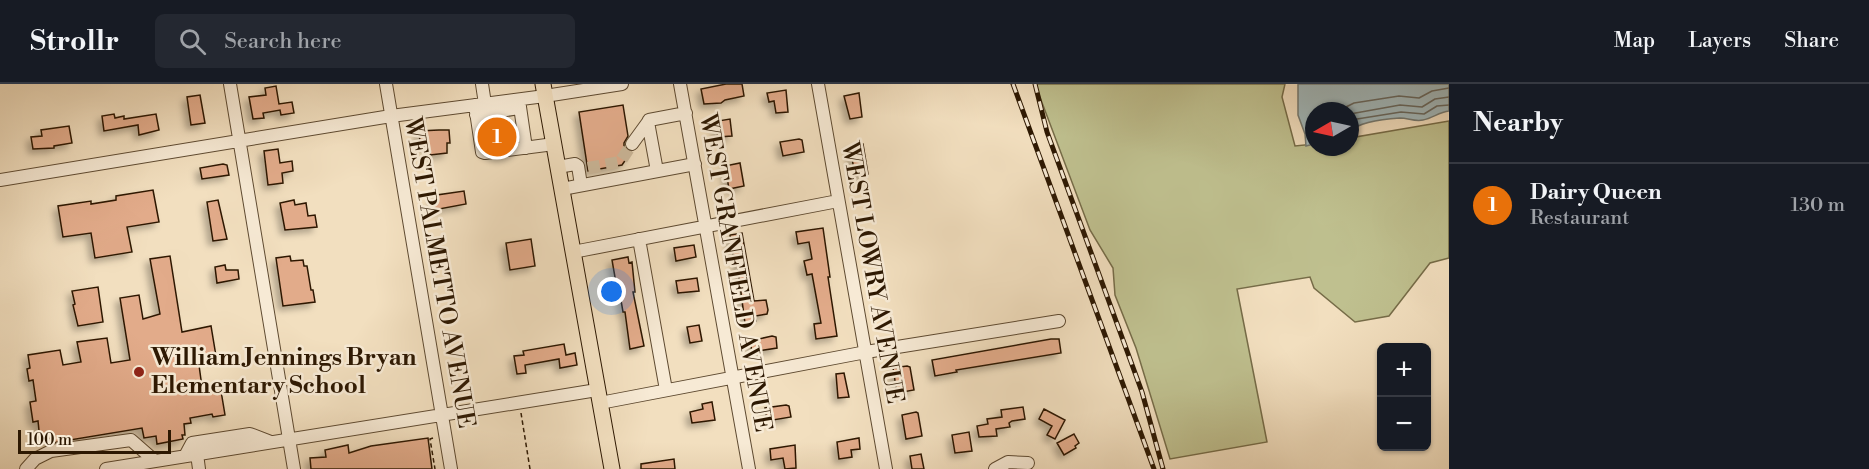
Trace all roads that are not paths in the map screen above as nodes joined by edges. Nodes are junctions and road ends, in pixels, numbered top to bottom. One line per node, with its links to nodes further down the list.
1 (230, 84): 13 (street)
2 (386, 84): 11 (street, WEST PALMETTO AVENUE)
3 (482, 84): 9 (street)
4 (622, 84): 7 (street)
5 (680, 84): 10 (street, WEST GRANFIELD AVENUE)
6 (818, 84): 23 (street, WEST LOWRY AVENUE)
7 (544, 90): 8 (street); 14 (main road)
8 (519, 104): 9 (street); 16 (street)
9 (474, 108): 11 (street); 16 (street)
10 (686, 113): 12 (street); 17 (street, WEST GRANFIELD AVENUE)
11 (391, 116): 13 (street); 32 (street, WEST PALMETTO AVENUE)
12 (648, 122): 15 (street); 19 (street)
13 (239, 141): 20 (street); 33 (street)
14 (554, 144): 16 (street); 18 (main road)
15 (632, 144)
16 (526, 148)
17 (695, 164): 19 (street); 24 (street, WEST GRANFIELD AVENUE)
18 (558, 167): 21 (street); 22 (main road)
19 (657, 171): 21 (street)
20 (0, 180)
21 (581, 185): 22 (street)
22 (562, 189): 26 (main road)
23 (838, 201): 24 (street); 28 (street, WEST LOWRY AVENUE)
24 (706, 226): 25 (street); 29 (street, WEST GRANFIELD AVENUE)
25 (639, 239): 26 (street); 30 (street)
26 (573, 252): 31 (main road)
27 (1059, 321): 28 (street)
28 (866, 352): 29 (street); 44 (street, WEST LOWRY AVENUE)
29 (732, 377): 30 (street); 43 (street, WEST GRANFIELD AVENUE)
30 (666, 390): 31 (street)
31 (599, 397): 32 (street); 42 (main road)
32 (442, 414): 33 (street); 41 (street, WEST PALMETTO AVENUE)
33 (289, 440): 34 (street); 40 (street)
34 (191, 455): 35 (street); 39 (street)
35 (155, 461): 37 (street); 38 (street)
36 (1028, 462): 45 (street)
37 (26, 469)
38 (106, 469)
39 (199, 469)
40 (294, 469)
41 (451, 469)
42 (612, 469)
43 (748, 469)
44 (886, 469)
45 (995, 469)

